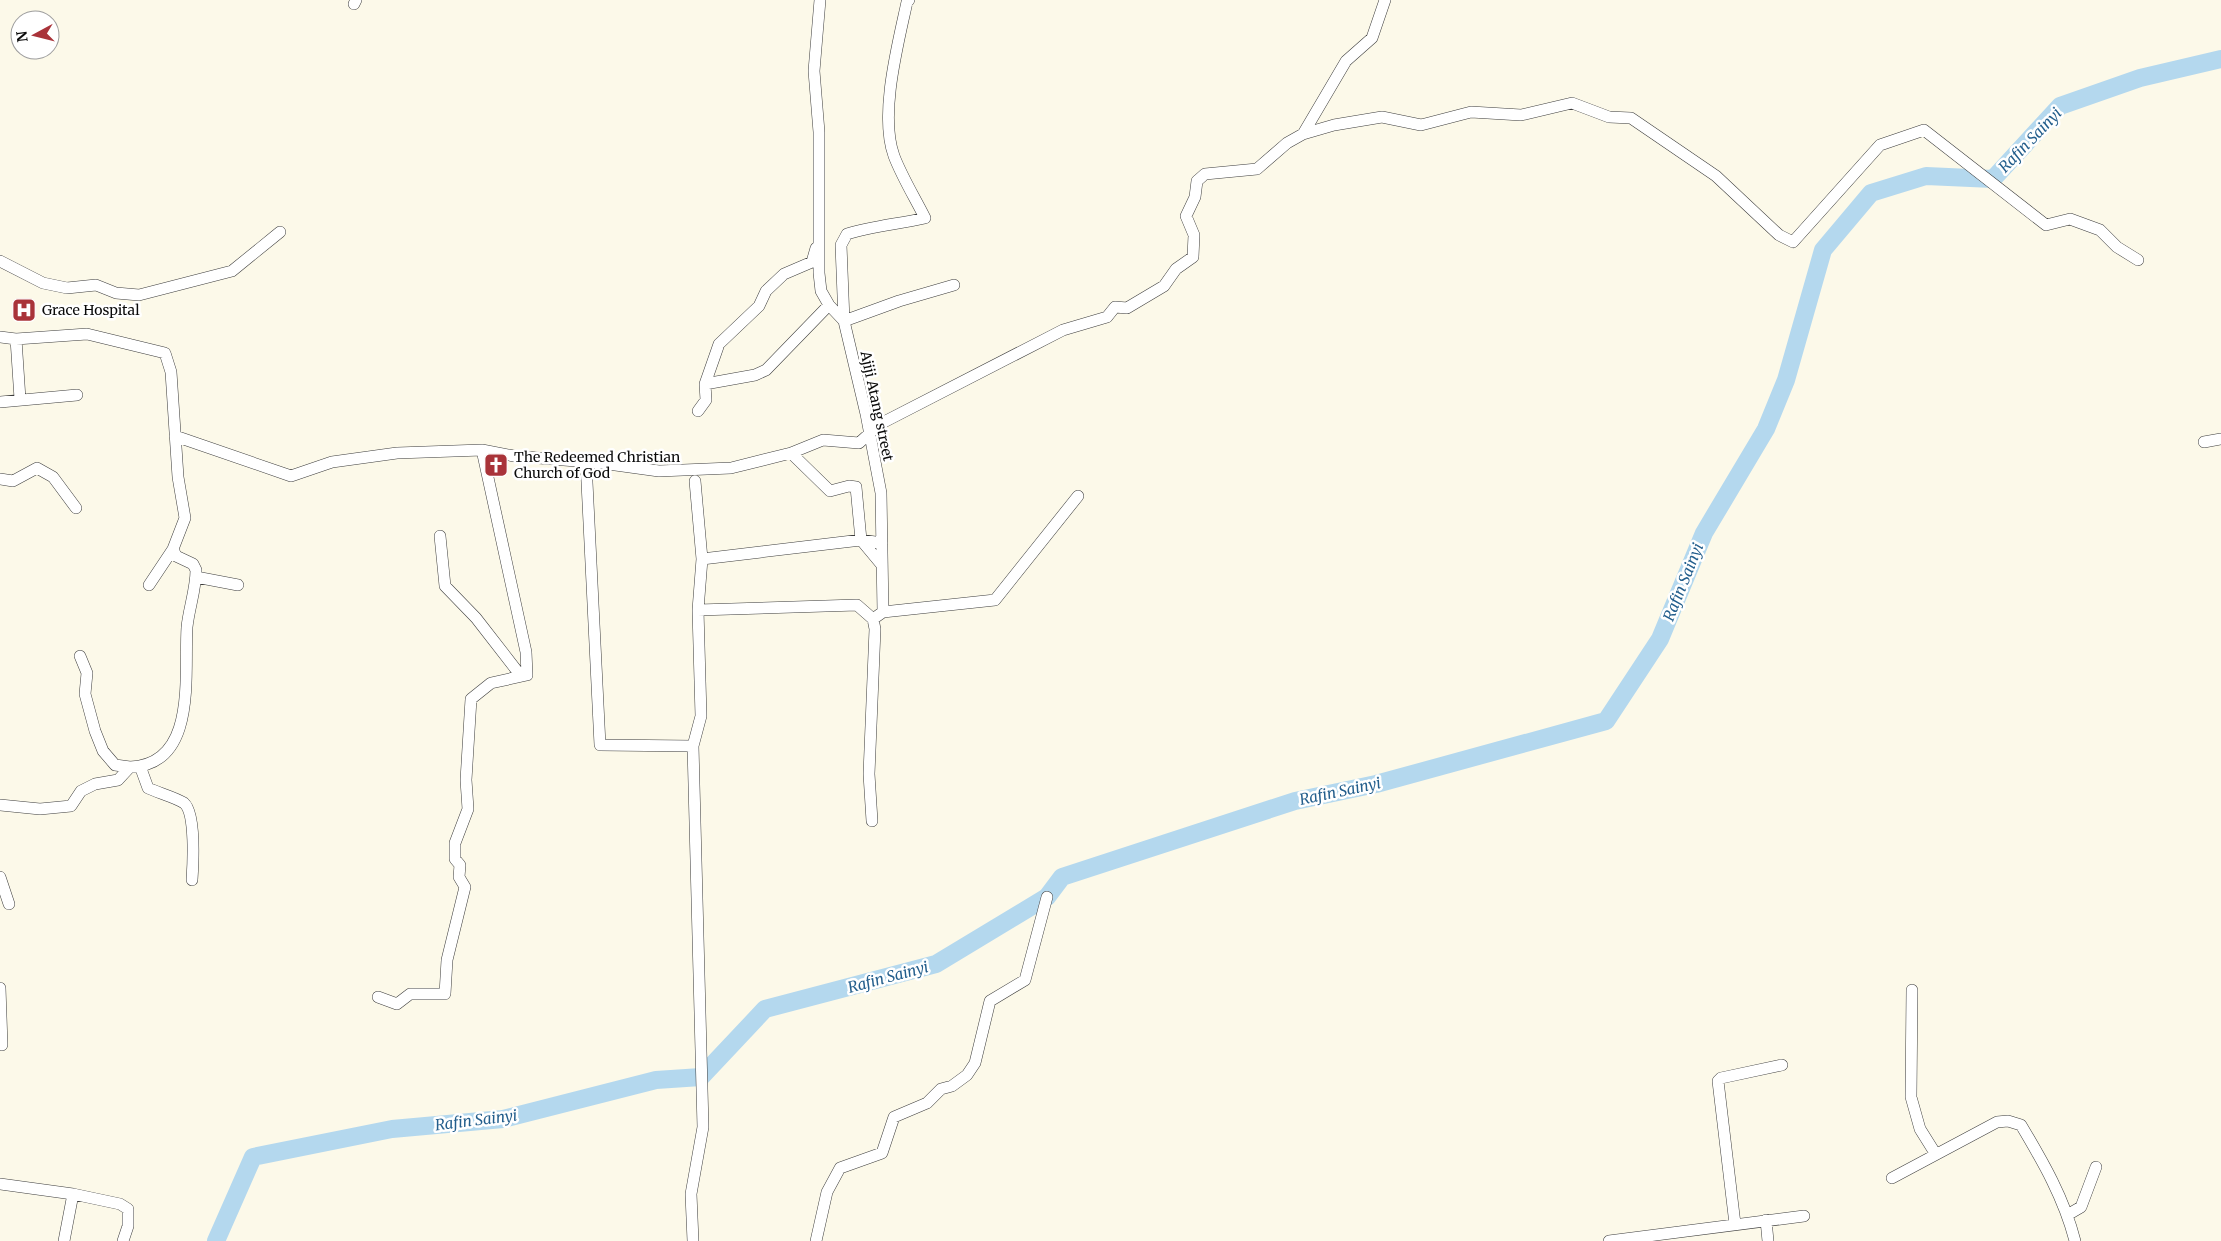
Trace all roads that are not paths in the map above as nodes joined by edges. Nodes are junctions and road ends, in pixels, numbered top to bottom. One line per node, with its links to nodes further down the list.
1 (820, 0): 6 (street)
2 (1385, 0): 4 (street)
3 (908, 1): 11 (street, Ajiji Atang street)
4 (1303, 134): 7 (street); 19 (street)
5 (280, 232): 8 (street)
6 (819, 237): 10 (street); 14 (street)
7 (2138, 260)
8 (0, 261)
9 (954, 285): 11 (street)
10 (829, 305): 11 (street); 14 (street)
11 (844, 321): 19 (street, Ajiji Atang street)
12 (0, 337): 13 (street)
13 (16, 339): 16 (street); 20 (street)
14 (705, 384): 18 (street)
15 (77, 395): 16 (street)
16 (20, 399): 17 (street)
17 (0, 402)
18 (698, 411)
19 (868, 433): 24 (street); 32 (street, Ajiji Atang street)
20 (175, 436): 23 (street); 33 (street)
21 (2221, 439): 22 (street)
22 (2204, 442)
23 (482, 450): 25 (street); 43 (street)
24 (791, 453): 25 (street); 31 (street)
25 (586, 462): 44 (street)
26 (0, 479): 29 (street)
27 (695, 481): 34 (street)
28 (1078, 496): 40 (street)
29 (76, 508)
30 (440, 536): 43 (street)
31 (861, 540): 32 (street); 34 (street); 35 (street)
32 (882, 543): 35 (street, Ajiji Atang street)
33 (173, 549): 36 (street); 37 (street)
34 (702, 559): 39 (street)
35 (881, 564): 40 (street, Ajiji Atang street)
36 (196, 577): 38 (street); 45 (street)
37 (149, 585)
38 (238, 585)
39 (698, 610): 41 (street); 44 (street)
40 (883, 612): 41 (street)
41 (874, 619): 47 (street)
42 (80, 656): 45 (street)
43 (521, 676): 54 (street)
44 (693, 746): 69 (street)
45 (135, 766): 46 (street); 49 (street)
46 (0, 805)
47 (872, 821)
48 (0, 877): 51 (street)
49 (192, 880)
50 (1047, 897): 70 (street)
51 (9, 904)
52 (0, 988): 55 (street)
53 (1912, 990): 57 (street)
54 (378, 997)
55 (2, 1045)
56 (1782, 1065): 65 (street)
57 (1935, 1153): 59 (street); 62 (street)
58 (2096, 1167): 62 (street)
59 (1892, 1178)
60 (0, 1184): 61 (street)
61 (73, 1194): 67 (street); 68 (street)
62 (2068, 1214): 73 (street)
63 (1804, 1216): 64 (street)
64 (1766, 1220): 65 (street); 72 (street)
65 (1735, 1224): 66 (street)
66 (1687, 1236): 71 (street)
67 (64, 1241)
68 (123, 1241)
69 (693, 1241)
70 (816, 1241)
71 (1610, 1241)
72 (1768, 1241)
73 (2075, 1241)

